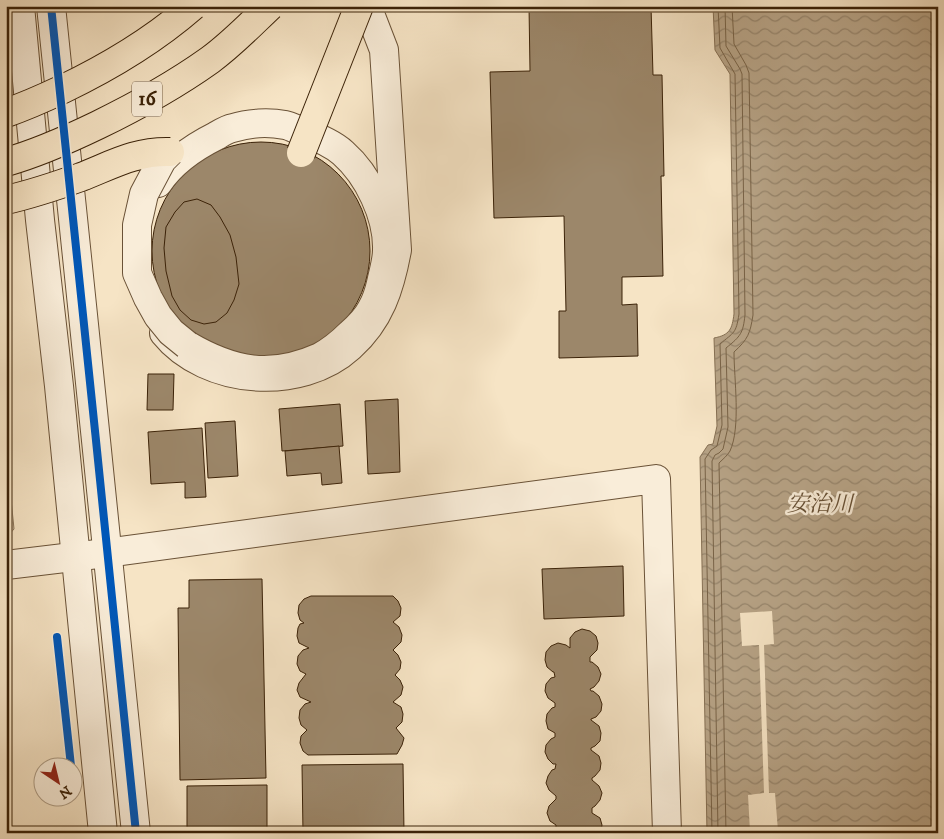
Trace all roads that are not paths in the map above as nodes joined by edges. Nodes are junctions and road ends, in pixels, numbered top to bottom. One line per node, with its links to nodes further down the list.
1 (20, 6): 13 (street)
2 (52, 6): 12 (street)
3 (193, 6): 7 (highway, 16, bridge)
4 (270, 6): 10 (highway, 16, bridge)
5 (359, 6): 9 (highway, bridge)
6 (367, 6): 8 (street, bridge)
7 (6, 113)
8 (170, 152): 11 (highway, bridge)
9 (301, 153)
10 (6, 162)
11 (6, 200)
12 (106, 553): 13 (street); 16 (street); 17 (street)
13 (75, 557): 14 (street); 15 (street)
14 (6, 565)
15 (103, 833)
16 (136, 833)
17 (667, 833)

